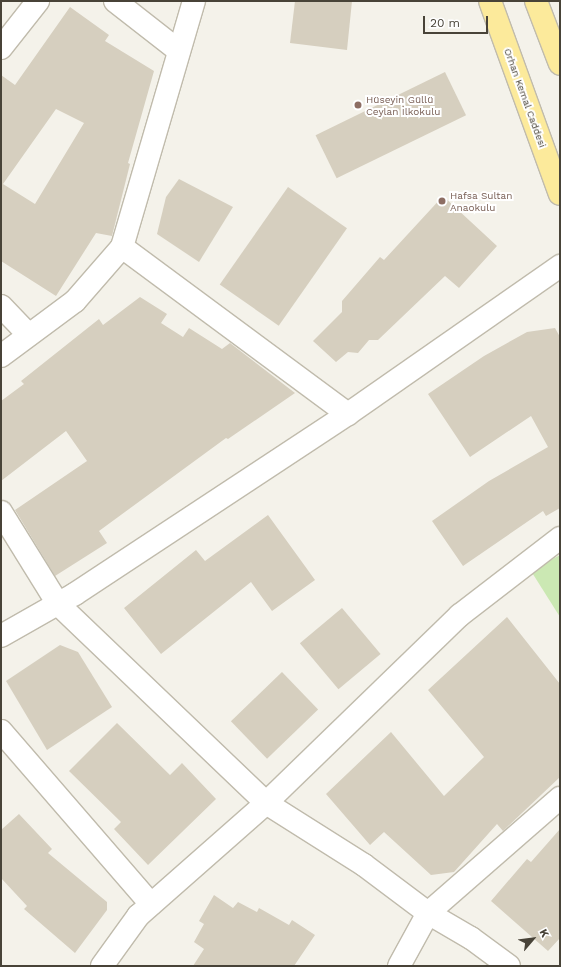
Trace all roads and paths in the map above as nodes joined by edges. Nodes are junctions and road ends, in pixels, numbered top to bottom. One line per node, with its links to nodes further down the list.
1 (38, 1): 6 (street)
2 (116, 1): 7 (street)
3 (194, 1): 7 (street)
4 (490, 1): 9 (main road, Orhan Kemal Caddesi)
5 (536, 1): 8 (main road)
6 (1, 48)
7 (179, 51): 10 (street)
8 (560, 64)
9 (560, 194)
10 (122, 247): 13 (street); 15 (street)
11 (560, 266): 15 (street)
12 (1, 306): 13 (street)
13 (29, 335): 14 (street)
14 (1, 356)
15 (348, 414): 18 (street)
16 (1, 512): 18 (street)
17 (560, 538): 22 (street)
18 (58, 604): 19 (street); 22 (street)
19 (1, 636)
20 (1, 730): 23 (street)
21 (560, 798): 24 (street)
22 (266, 803): 23 (street); 24 (street)
23 (151, 904): 25 (street)
24 (428, 913): 26 (street); 27 (street)
25 (102, 966)
26 (399, 966)
27 (509, 966)

